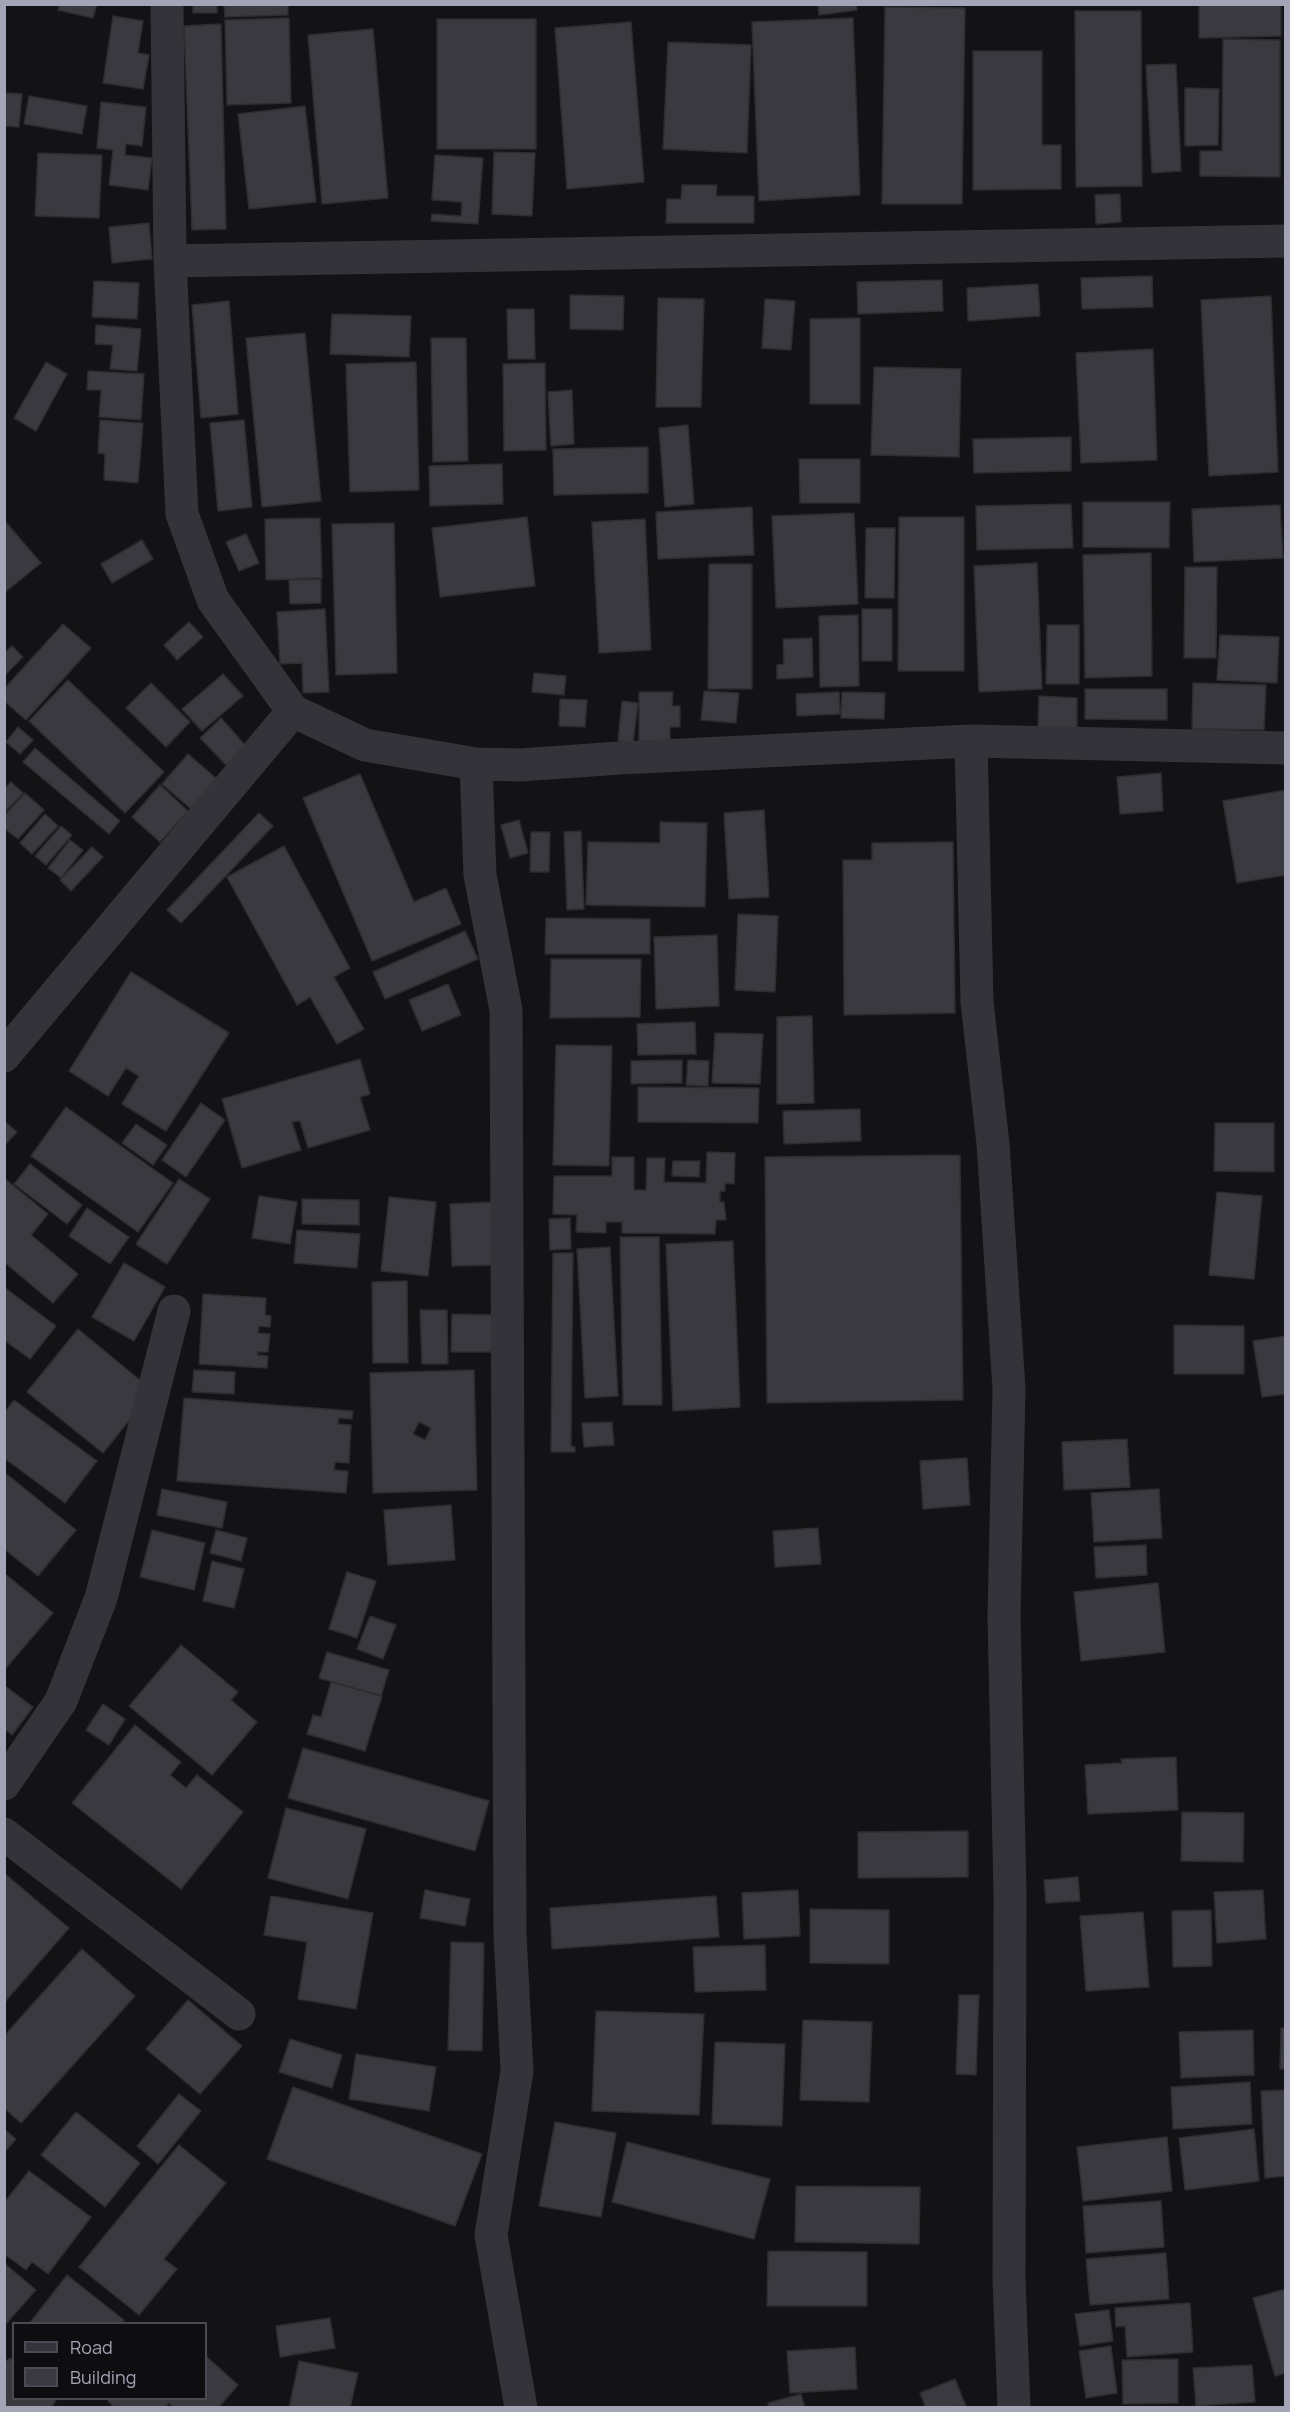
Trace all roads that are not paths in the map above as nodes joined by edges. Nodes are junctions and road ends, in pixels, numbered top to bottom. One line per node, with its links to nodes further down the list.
1 (167, 4): 3 (street)
2 (1286, 241): 3 (street)
3 (171, 261): 4 (street)
4 (293, 711): 7 (street); 8 (street)
5 (971, 741): 6 (street); 7 (street); 14 (street)
6 (1286, 748)
7 (476, 764): 13 (street)
8 (4, 1056)
9 (174, 1311): 10 (street)
10 (4, 1784)
11 (4, 1834): 12 (street)
12 (239, 2014)
13 (521, 2408)
14 (1014, 2408)

